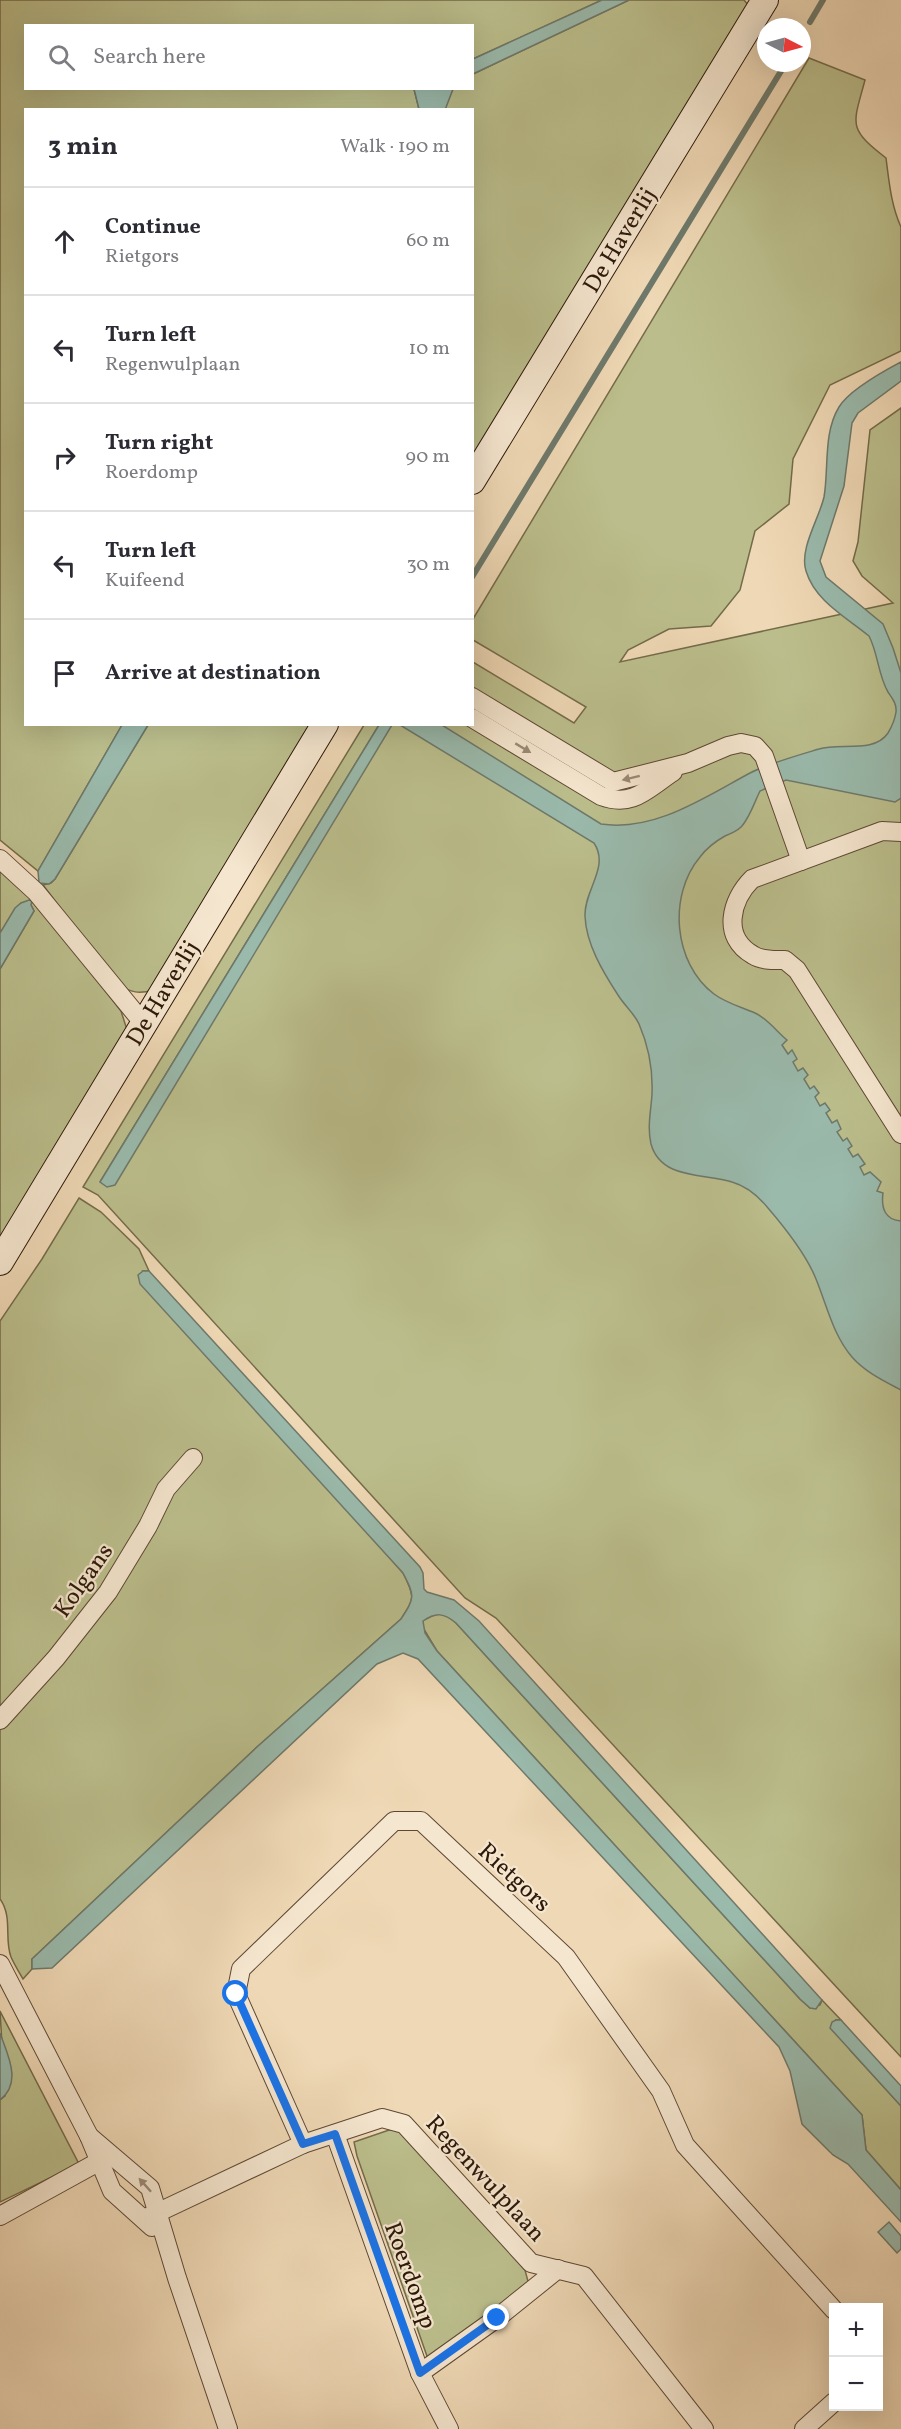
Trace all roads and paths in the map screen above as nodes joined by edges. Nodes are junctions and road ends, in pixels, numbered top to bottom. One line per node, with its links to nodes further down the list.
1 (765, 0): 2 (street, De Haverlij)
2 (474, 478)
3 (474, 698): 6 (street, one-way to 3)
4 (474, 719): 6 (street, one-way to 6)
5 (323, 726): 10 (street, De Haverlij)
6 (688, 763): 9 (street)
7 (901, 832): 9 (street)
8 (0, 859): 10 (street)
9 (801, 861): 11 (street)
10 (144, 1024): 12 (street, De Haverlij)
11 (901, 1134)
12 (0, 1262)
13 (193, 1458): 14 (street, Kolgans)
14 (0, 1720)
15 (0, 1964): 18 (street)
16 (335, 2134): 17 (street, Regenwulplaan); 21 (street, Regenwulplaan); 23 (street, Roerdomp)
17 (303, 2144): 19 (street, Regenwulplaan); 22 (street, Rietgors)
18 (105, 2158): 19 (street); 19 (street, one-way to 18); 20 (street)
19 (151, 2216): 25 (street)
20 (0, 2217)
21 (558, 2269): 23 (street); 27 (street, Regenwulplaan)
22 (829, 2304)
23 (420, 2373): 26 (street, Roerdomp)
24 (829, 2406): 28 (street)
25 (228, 2429)
26 (449, 2429)
27 (704, 2429)
28 (804, 2429)

